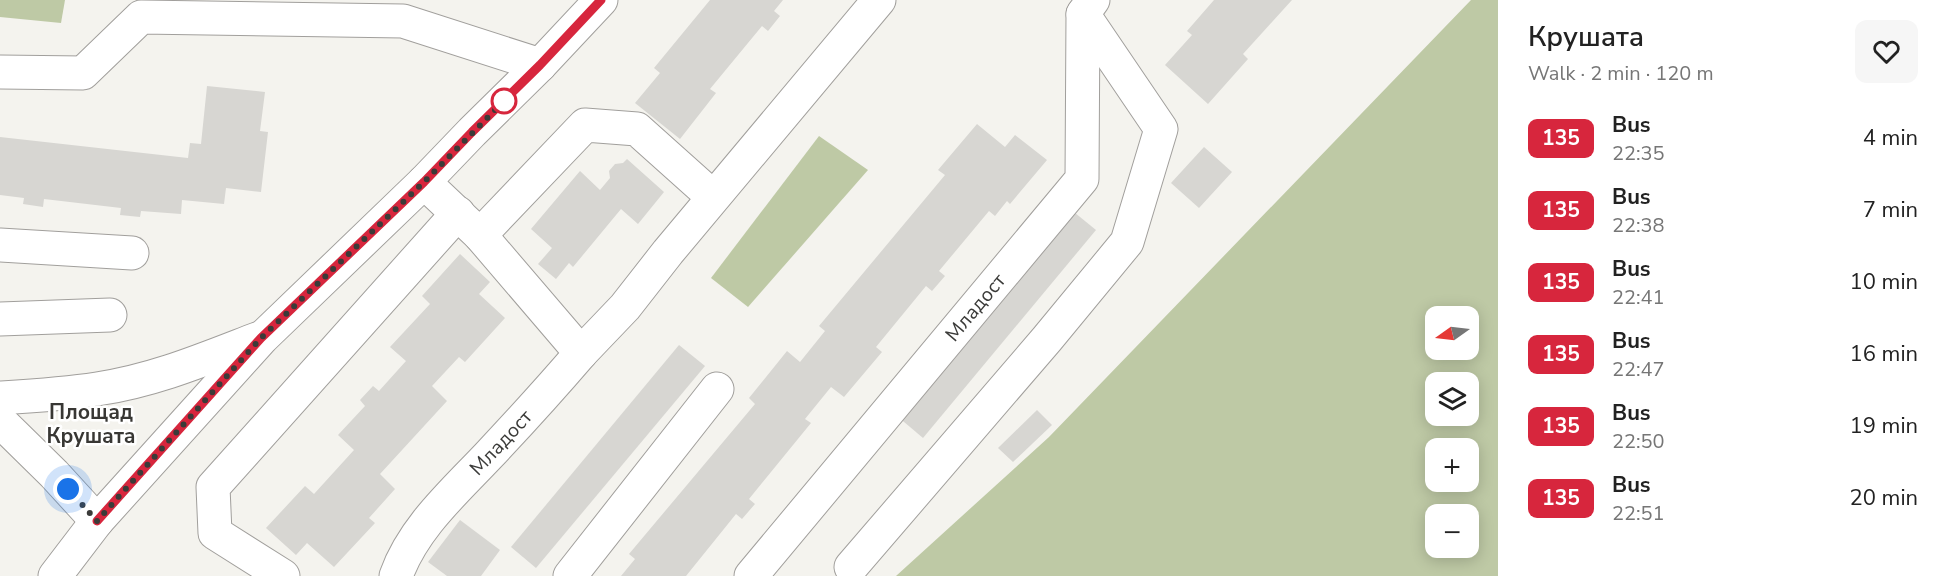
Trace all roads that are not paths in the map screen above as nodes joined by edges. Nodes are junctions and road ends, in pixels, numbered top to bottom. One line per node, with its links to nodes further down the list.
1 (601, 0): 4 (street)
2 (879, 0): 7 (street, Младост)
3 (1088, 7): 19 (street); 24 (street, Младост)
4 (540, 65): 5 (street); 6 (street)
5 (0, 72)
6 (424, 182): 8 (street); 13 (street)
7 (713, 197): 8 (street); 14 (street, Младост)
8 (469, 224): 14 (street); 21 (street)
9 (0, 245): 10 (street)
10 (132, 253)
11 (110, 315): 12 (street)
12 (0, 319)
13 (261, 338): 16 (street); 18 (street)
14 (581, 353): 22 (street, Младост)
15 (717, 389): 23 (street)
16 (0, 398)
17 (0, 420): 18 (street)
18 (97, 521): 20 (street)
19 (851, 567)
20 (54, 576)
21 (283, 576)
22 (396, 576)
23 (570, 576)
24 (751, 576)

